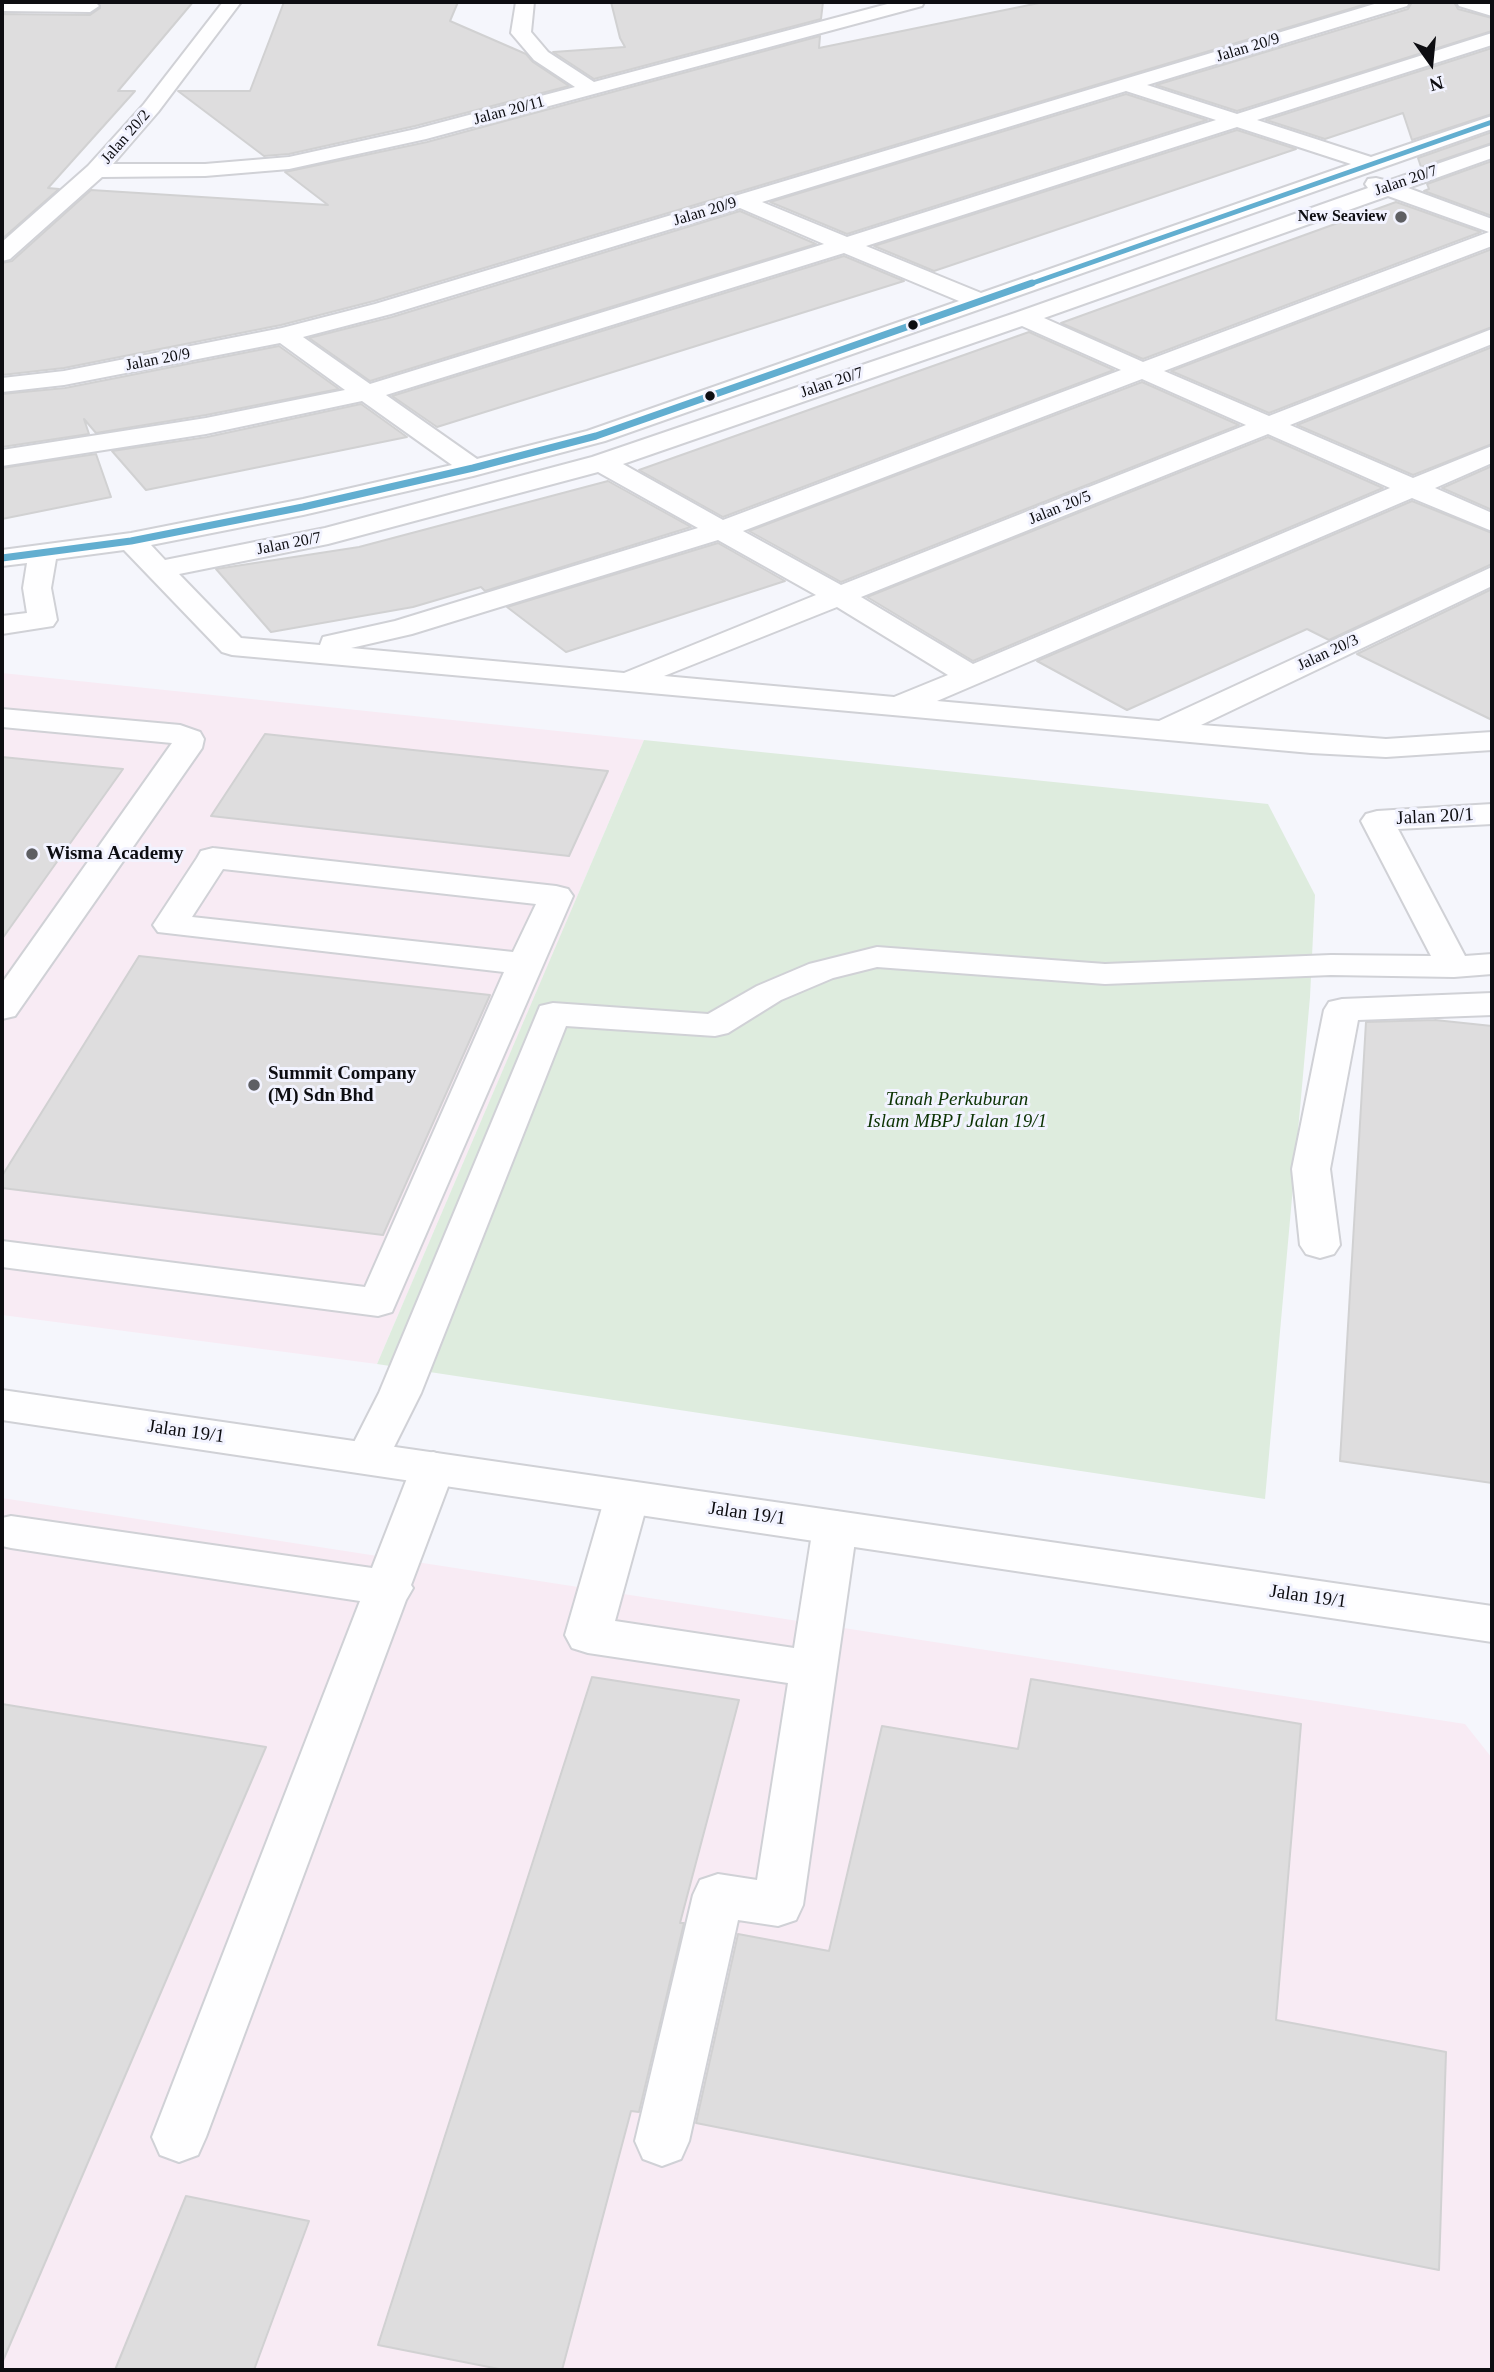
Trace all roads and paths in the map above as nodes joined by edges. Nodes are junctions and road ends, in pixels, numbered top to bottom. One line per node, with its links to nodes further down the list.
1 (232, 2): 17 (street, Jalan 20/2)
2 (525, 2): 12 (street)
3 (915, 2): 7 (street, Jalan 20/11)
4 (1400, 2): 11 (street, Jalan 20/9)
5 (1466, 2): 9 (street)
6 (2, 5): 8 (street)
7 (883, 5): 12 (street, Jalan 20/11)
8 (90, 6)
9 (1492, 10)
10 (1492, 39): 13 (street)
11 (1125, 85): 13 (street); 20 (street, Jalan 20/9)
12 (591, 89): 17 (street, Jalan 20/11)
13 (1236, 121): 16 (street); 23 (street)
14 (1492, 122): 16 (street, Jalan 20/7)
15 (1492, 150): 19 (street, Jalan 20/7)
16 (1371, 164): 18 (street, Jalan 20/7)
17 (96, 172): 24 (street, Jalan 20/2)
18 (1346, 173): 19 (street); 25 (street, Jalan 20/7)
19 (1386, 188): 21 (street); 26 (street, Jalan 20/7)
20 (741, 201): 23 (street); 27 (street, Jalan 20/9)
21 (1492, 226)
22 (1492, 238): 29 (street)
23 (845, 245): 25 (street); 31 (street)
24 (2, 254)
25 (979, 301): 36 (street, Jalan 20/7)
26 (1023, 318): 29 (street); 35 (street, Jalan 20/7)
27 (284, 335): 30 (street, Jalan 20/9); 31 (street)
28 (1492, 335): 32 (street, Jalan 20/5)
29 (1143, 370): 32 (street); 39 (street)
30 (2, 385)
31 (366, 393): 34 (street); 36 (street)
32 (1269, 425): 37 (street); 45 (street, Jalan 20/5)
33 (1492, 454): 37 (street)
34 (2, 458)
35 (601, 463): 39 (street); 43 (street, Jalan 20/7)
36 (473, 468): 40 (street, Jalan 20/7)
37 (1414, 488): 38 (street); 48 (street)
38 (1492, 523)
39 (722, 530): 45 (street); 47 (street)
40 (131, 541): 41 (street, Jalan 20/7); 43 (street)
41 (43, 552): 42 (street, Jalan 20/7); 46 (street)
42 (2, 558)
43 (159, 570): 47 (street)
44 (1492, 575): 52 (street, Jalan 20/3)
45 (839, 596): 48 (street); 49 (street, Jalan 20/5)
46 (2, 625)
47 (293, 651): 49 (street)
48 (970, 675): 50 (street)
49 (628, 680): 50 (street)
50 (898, 706): 52 (street)
51 (2, 718): 59 (street)
52 (1164, 731): 53 (street)
53 (1492, 740)
54 (1492, 814): 57 (street, Jalan 20/1)
55 (525, 964): 55 (street); 61 (street)
56 (1492, 964): 57 (street)
57 (1454, 967): 63 (street)
58 (1492, 1004): 60 (street)
59 (2, 1008)
60 (1320, 1245)
61 (2, 1254)
62 (2, 1405): 63 (street, Jalan 19/1)
63 (368, 1458): 64 (street, Jalan 19/1)
64 (433, 1468): 65 (street, Jalan 19/1); 68 (street)
65 (627, 1497): 66 (street, Jalan 19/1); 70 (street)
66 (835, 1527): 69 (street, Jalan 19/1); 70 (street)
67 (11, 1532): 68 (street)
68 (390, 1588): 71 (street)
69 (1492, 1624)
70 (813, 1669): 72 (street)
71 (179, 2137)
72 (662, 2141)

